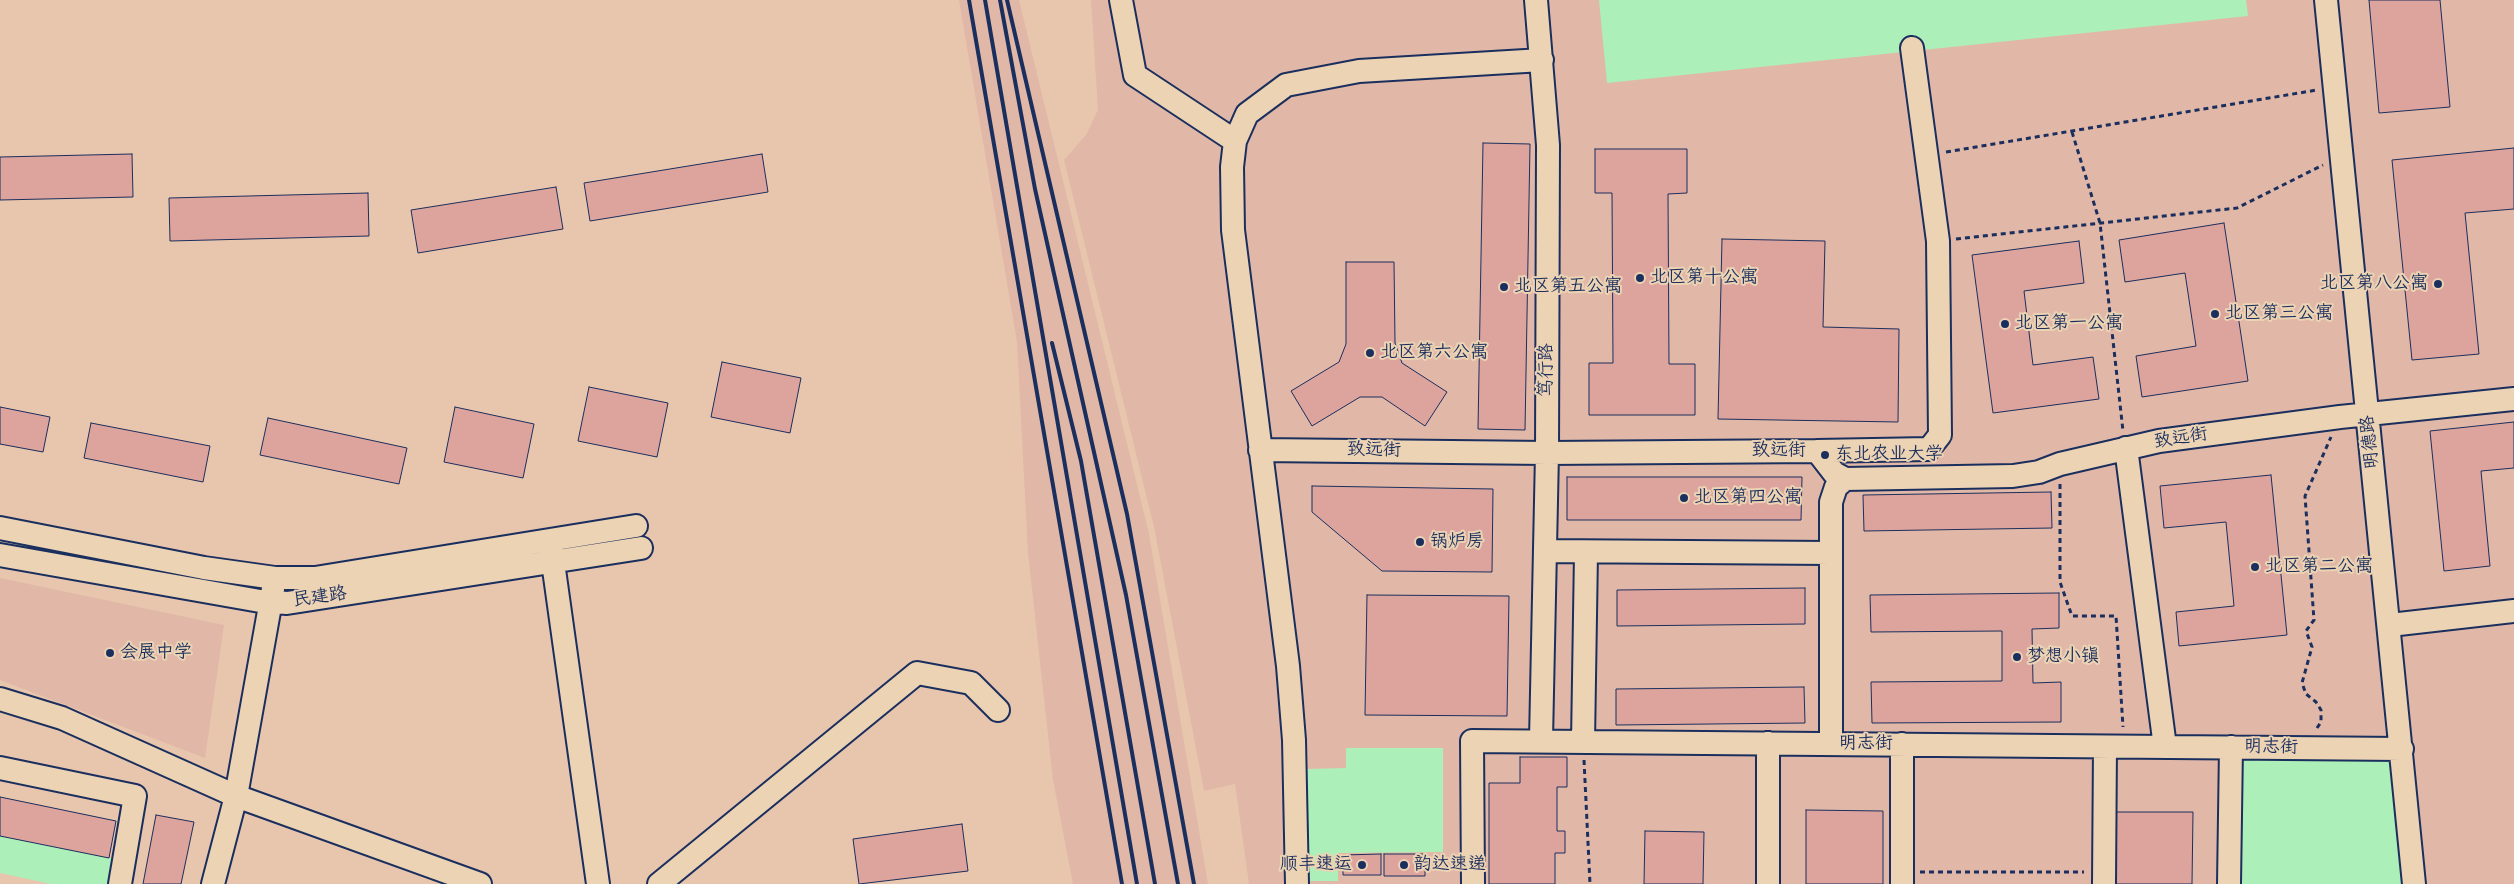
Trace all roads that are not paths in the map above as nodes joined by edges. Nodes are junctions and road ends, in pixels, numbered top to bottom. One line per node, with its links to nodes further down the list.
1 (1121, 0): 6 (street)
2 (1536, 0): 5 (street, 笃行路)
3 (2326, 0): 8 (street, 明德路)
4 (1912, 48): 11 (street)
5 (1542, 60): 6 (street); 12 (street, 笃行路)
6 (1235, 141): 10 (street)
7 (2514, 399): 8 (street, 致远街)
8 (2368, 414): 9 (street, 致远街); 26 (street, 明德路)
9 (2126, 448): 13 (street, 致远街); 35 (street)
10 (1260, 450): 12 (street, 致远街); 47 (street)
11 (1817, 450): 12 (street, 致远街); 13 (street, 致远街)
12 (1547, 453): 18 (street, 笃行路)
13 (1845, 479): 20 (street)
14 (636, 526): 16 (street, 民建路)
15 (0, 528): 23 (street, 民建路)
16 (550, 540): 22 (street); 23 (street, 民建路)
17 (641, 548): 22 (street, 民建路)
18 (1545, 551): 19 (street); 29 (street, 笃行路)
19 (1586, 553): 20 (street); 30 (street)
20 (1831, 553): 32 (street)
21 (0, 555): 24 (street, 民建路)
22 (553, 562): 24 (street, 民建路); 45 (street)
23 (275, 578): 24 (street)
24 (271, 602): 39 (street)
25 (2514, 611): 26 (street)
26 (2390, 625): 37 (street, 明德路)
27 (0, 699): 39 (street)
28 (998, 710): 46 (street)
29 (1541, 740): 30 (street, 明志街); 48 (street, 明志街)
30 (1583, 742): 31 (street, 明志街)
31 (1768, 743): 32 (street, 明志街); 49 (street)
32 (1831, 744): 33 (street, 明志街)
33 (1902, 744): 34 (street, 明志街); 40 (street)
34 (2114, 746): 35 (street, 明志街); 41 (street)
35 (2165, 747): 36 (street, 明志街)
36 (2231, 748): 37 (street, 明志街); 50 (street)
37 (2402, 749): 51 (street, 明德路)
38 (0, 768): 42 (street)
39 (236, 796): 43 (street); 44 (street)
40 (1902, 878)
41 (2104, 878)
42 (120, 884)
43 (212, 884)
44 (480, 884)
45 (598, 884)
46 (659, 884)
47 (1297, 884)
48 (1473, 884)
49 (1768, 884)
50 (2229, 884)
51 (2414, 884)

